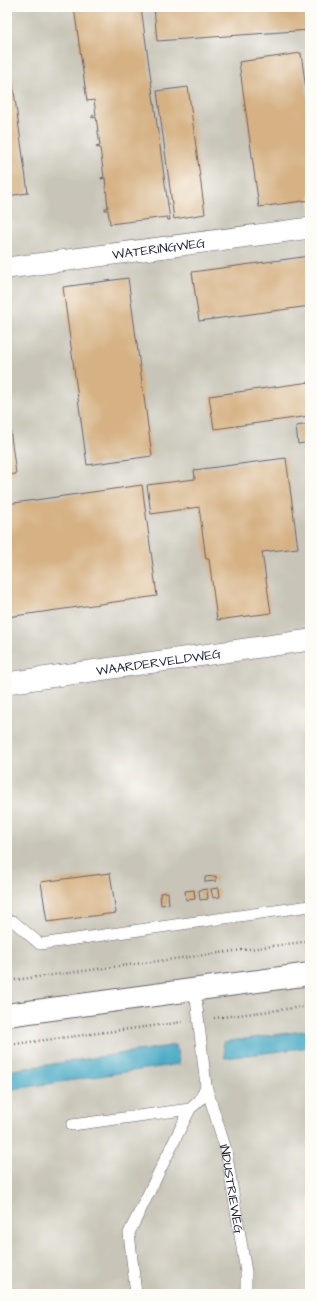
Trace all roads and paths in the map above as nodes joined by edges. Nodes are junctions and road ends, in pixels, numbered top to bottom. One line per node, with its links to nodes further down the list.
1 (310, 228): 2 (street, WATERINGWEG)
2 (7, 268)
3 (310, 640): 4 (street, WAARDERVELDWEG)
4 (7, 683)
5 (310, 906): 6 (lane)
6 (7, 922)
7 (310, 941): 9 (path)
8 (310, 974): 10 (street)
9 (7, 981)
10 (195, 990): 12 (street); 13 (lane, INDUSTRIEWEG)
11 (310, 1006): 13 (path)
12 (7, 1015)
13 (199, 1020): 14 (path); 15 (lane, INDUSTRIEWEG)
14 (7, 1044)
15 (206, 1086): 16 (lane); 19 (lane, INDUSTRIEWEG)
16 (190, 1108): 17 (lane); 18 (lane)
17 (72, 1124)
18 (136, 1294)
19 (246, 1294)

